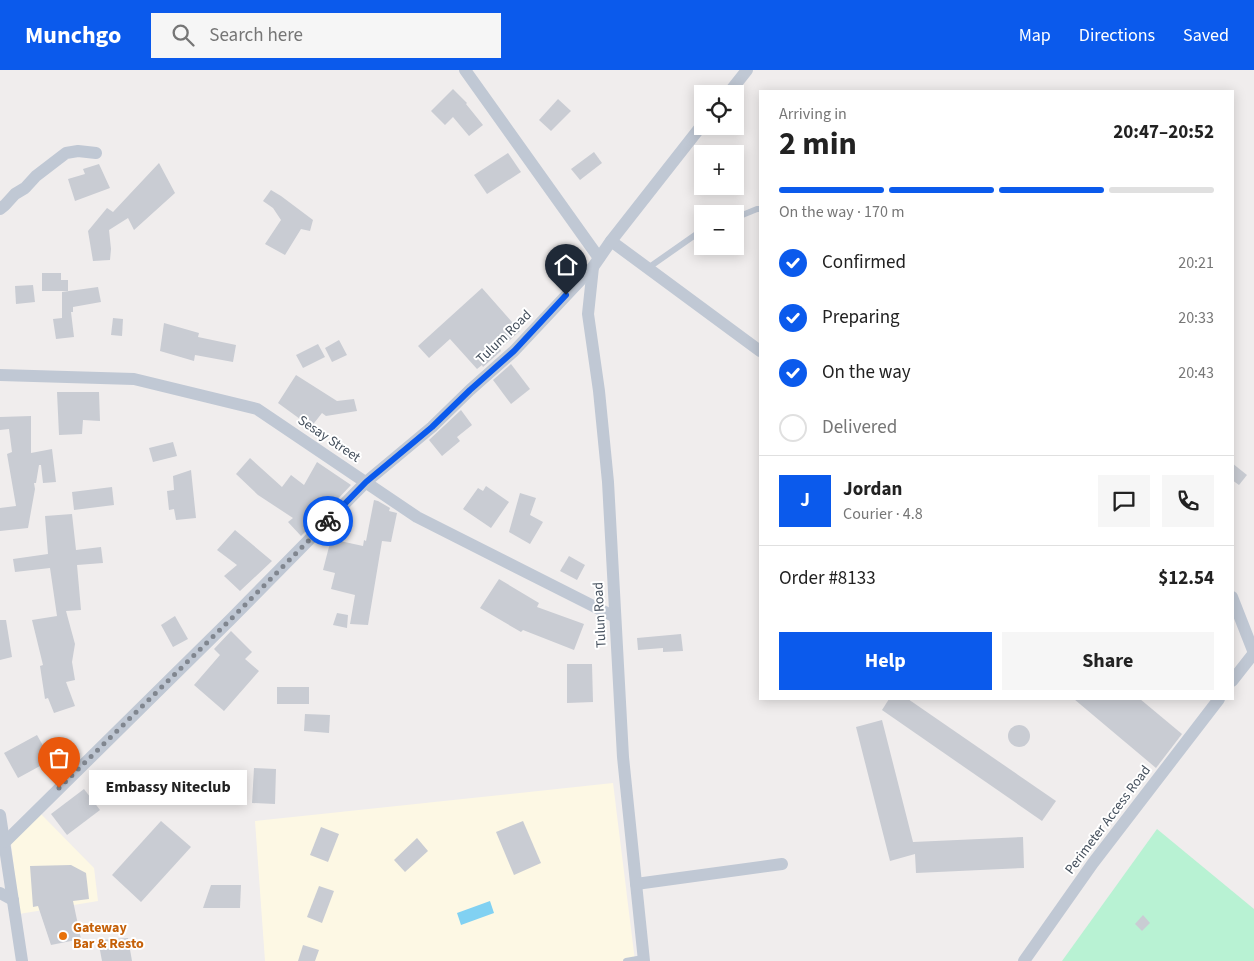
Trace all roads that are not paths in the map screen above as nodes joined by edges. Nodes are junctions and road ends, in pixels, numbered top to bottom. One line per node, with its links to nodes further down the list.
1 (465, 70): 11 (street)
2 (747, 70): 3 (street)
3 (735, 85)
4 (695, 135): 10 (street, Tulum Road)
5 (96, 153): 6 (street)
6 (0, 209)
7 (759, 209): 8 (lane)
8 (744, 214)
9 (694, 236): 12 (lane)
10 (611, 241): 11 (street, Tulum Road); 12 (street)
11 (596, 263): 15 (street, Tulum Road); 17 (street, Tulun Road)
12 (648, 268): 13 (street)
13 (759, 349)
14 (0, 375): 15 (street, Sesay Street)
15 (366, 482): 17 (street, Sesay Street); 22 (street, Tulum Road)
16 (1234, 602): 18 (street)
17 (615, 617): 24 (street, Tulun Road)
18 (1254, 653): 19 (street)
19 (1234, 678)
20 (1217, 700): 30 (street, Perimeter Access Road)
21 (0, 815): 22 (street)
22 (5, 842): 26 (street)
23 (782, 864): 24 (street)
24 (636, 884): 27 (street, Tulun Road)
25 (0, 893): 26 (street)
26 (13, 900): 28 (street)
27 (643, 959): 29 (lane)
28 (22, 961)
29 (626, 961)
30 (1024, 961)

